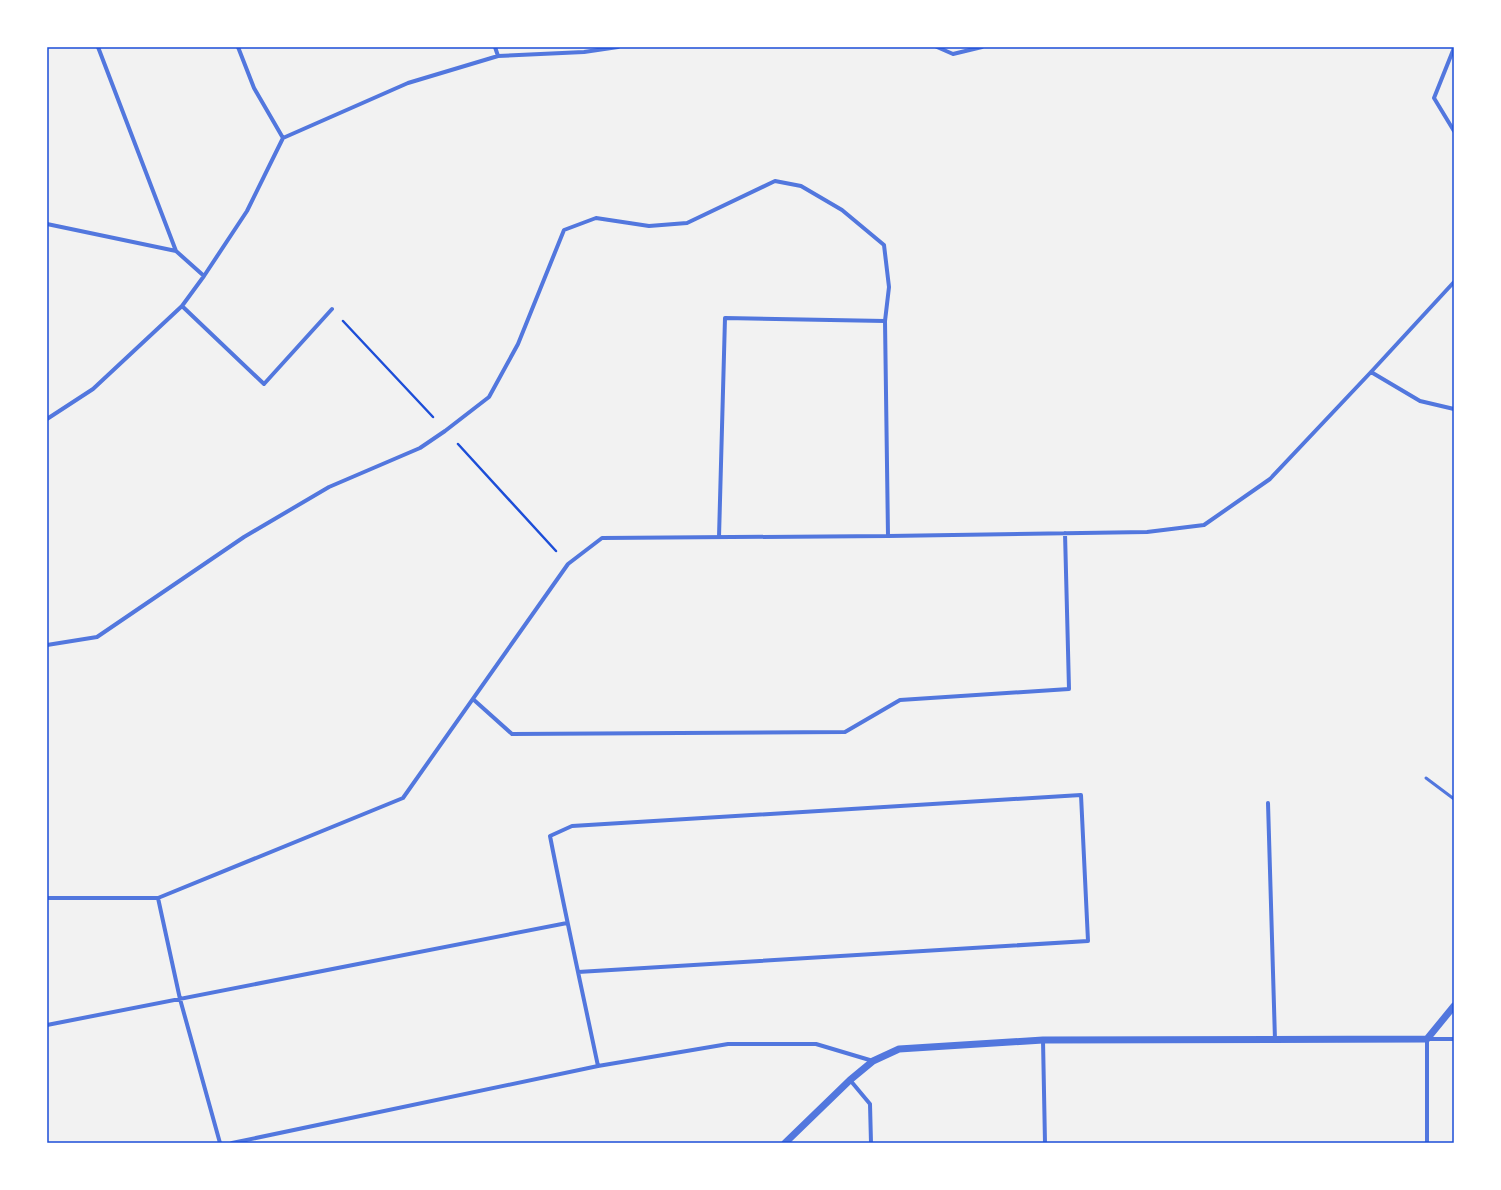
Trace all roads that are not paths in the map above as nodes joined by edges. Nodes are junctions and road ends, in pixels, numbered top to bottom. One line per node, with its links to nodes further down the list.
1 (98, 47): 12 (street)
2 (238, 47): 10 (street)
3 (496, 47): 8 (street)
4 (618, 47): 8 (street)
5 (937, 47): 6 (street)
6 (982, 47)
7 (1454, 48): 9 (street)
8 (498, 56): 10 (street)
9 (1454, 131)
10 (283, 138): 13 (street)
11 (47, 224): 12 (street)
12 (176, 251): 13 (street)
13 (204, 276): 15 (street)
14 (1454, 282): 18 (street)
15 (182, 306): 16 (street); 20 (street)
16 (332, 309)
17 (885, 321): 22 (street); 23 (street); 24 (street)
18 (1371, 372): 19 (street); 21 (street)
19 (1454, 409)
20 (47, 419)
21 (1065, 533): 22 (street); 25 (street)
22 (888, 536): 23 (street)
23 (719, 537): 25 (street)
24 (47, 645)
25 (474, 700): 30 (street)
26 (1426, 778): 27 (lane)
27 (1454, 799)
28 (1268, 803): 39 (street)
29 (47, 898): 30 (street)
30 (158, 898): 33 (street)
31 (567, 923): 32 (street); 32 (street); 33 (street)
32 (578, 972): 41 (street)
33 (180, 999): 35 (street); 43 (street)
34 (1454, 1006): 36 (street)
35 (47, 1025)
36 (1427, 1039): 37 (street); 39 (street); 48 (street)
37 (1454, 1039)
38 (1043, 1040): 39 (street); 40 (street); 47 (street)
39 (1275, 1040)
40 (873, 1061): 41 (street); 42 (street)
41 (598, 1066): 44 (street)
42 (850, 1080): 45 (street); 46 (street)
43 (220, 1143)
44 (232, 1143)
45 (785, 1143)
46 (872, 1143)
47 (1045, 1143)
48 (1427, 1143)

